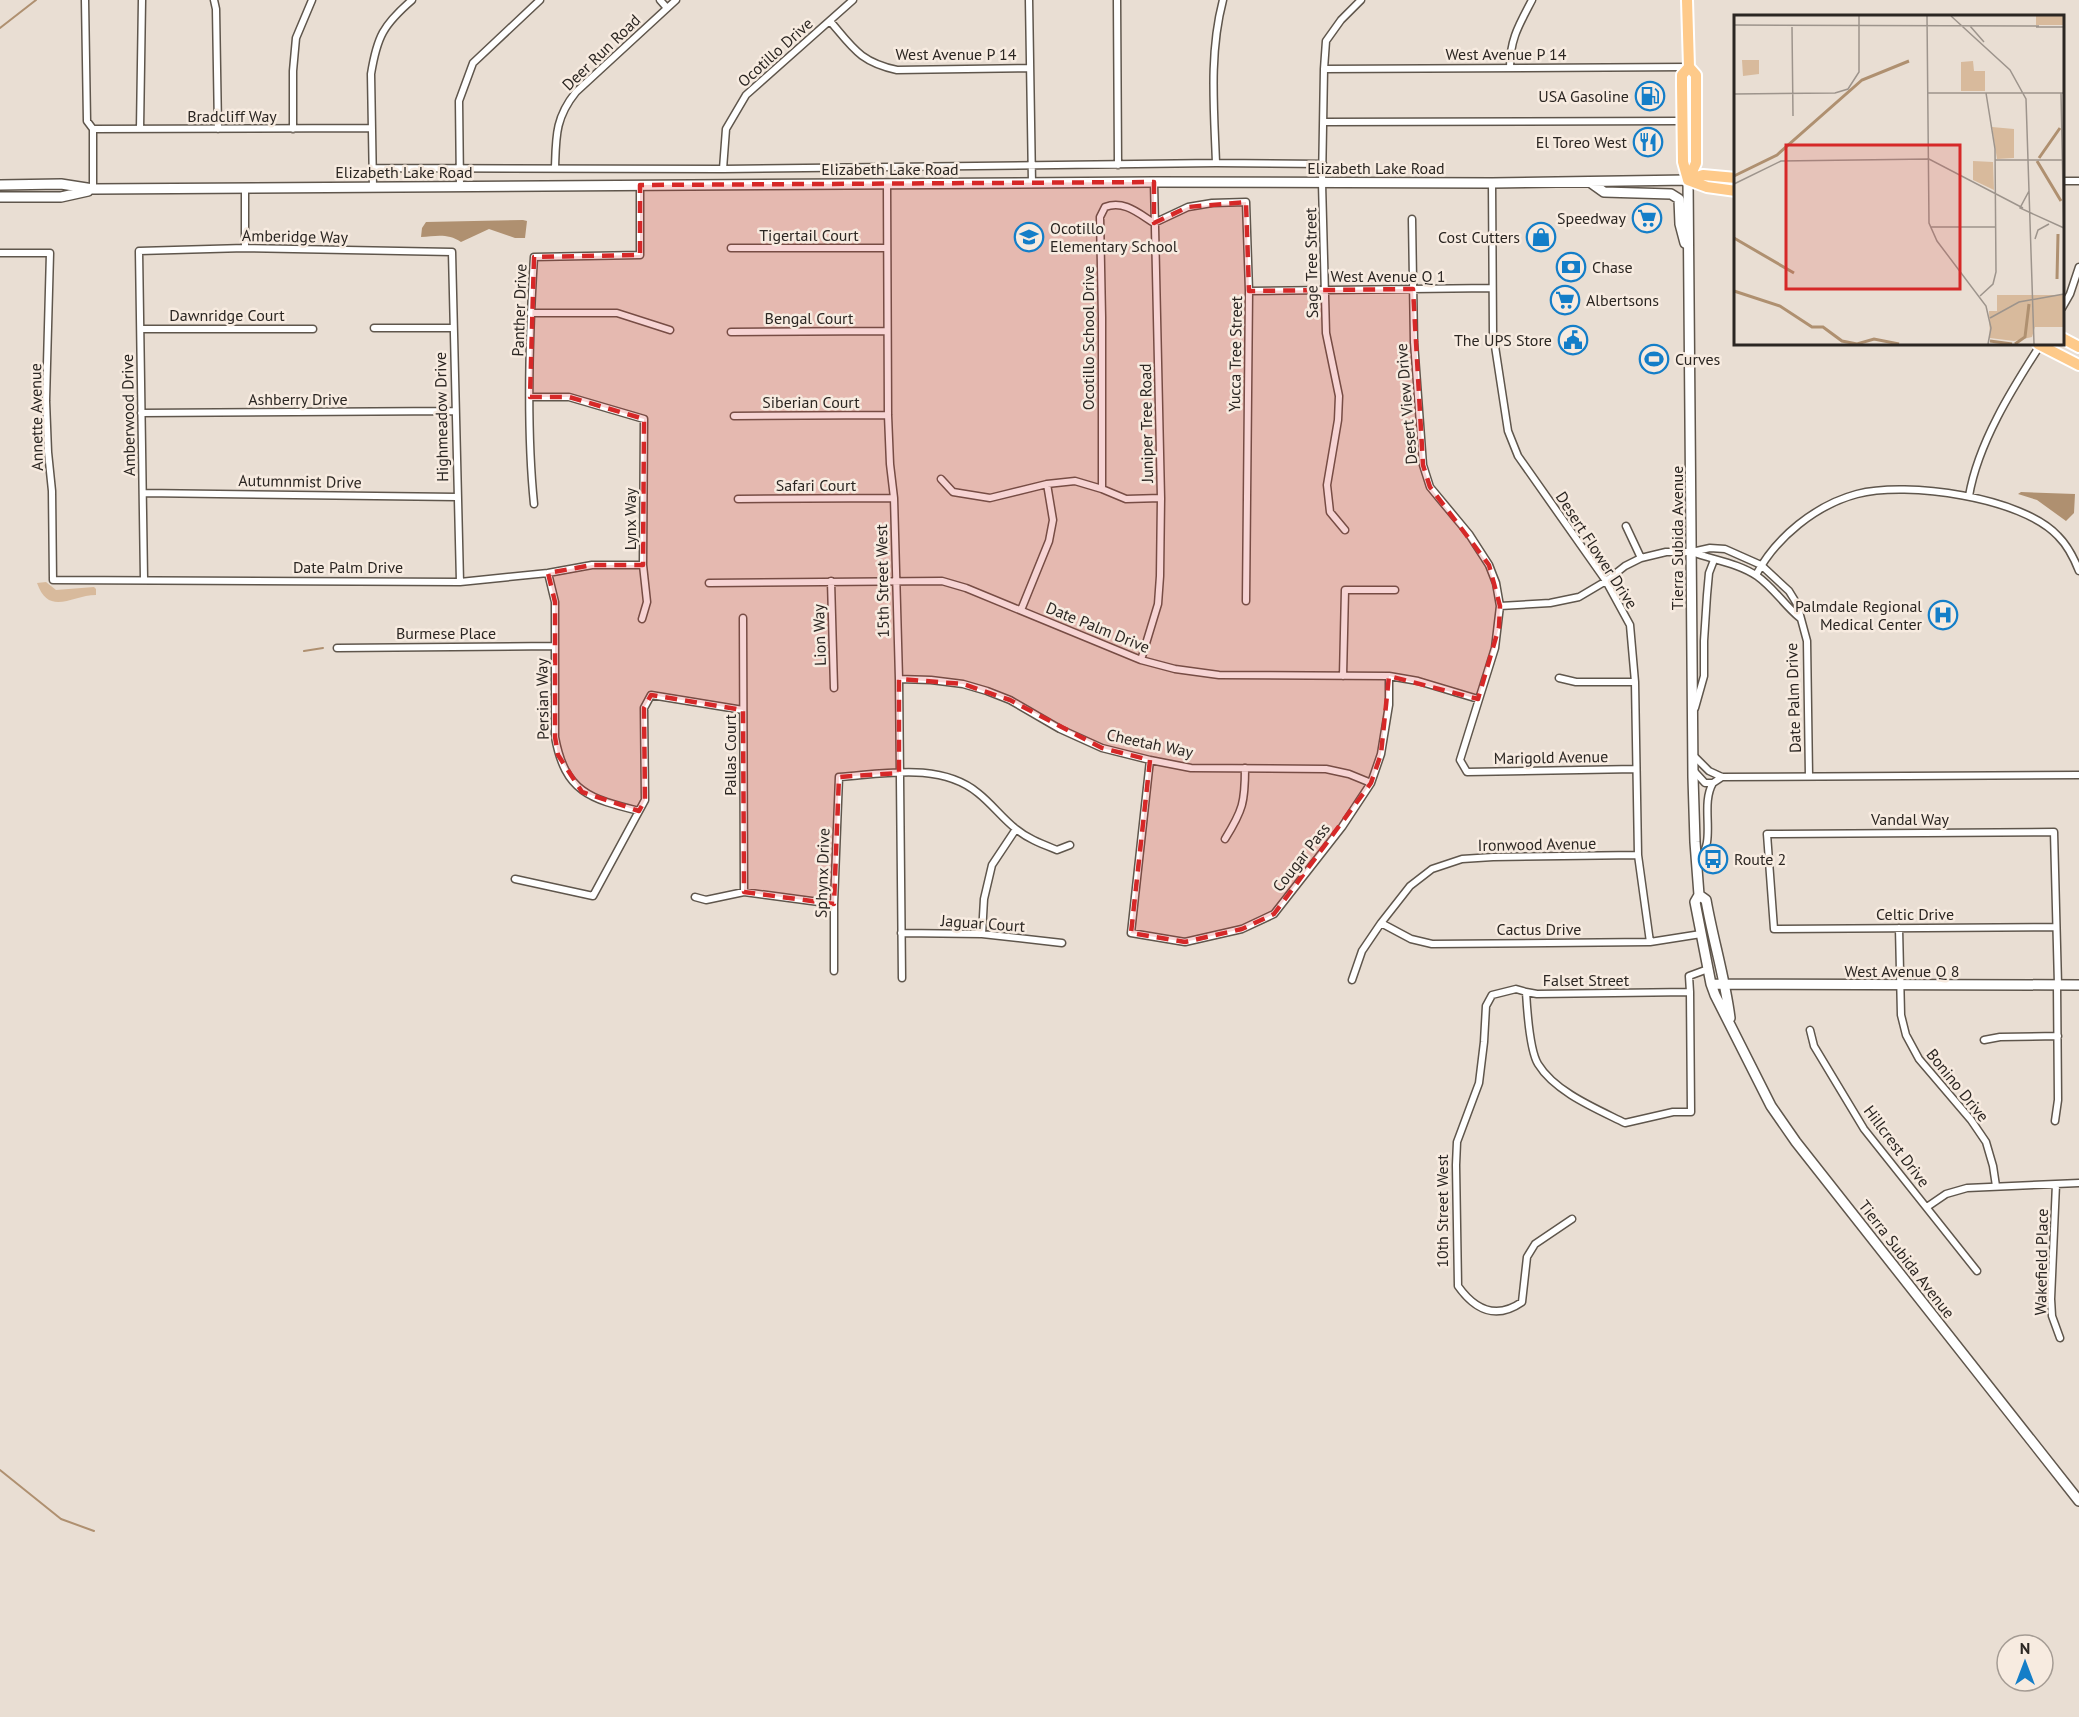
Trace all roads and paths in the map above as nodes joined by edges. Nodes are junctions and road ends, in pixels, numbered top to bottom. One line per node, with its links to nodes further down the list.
1 (85, 0): 25 (street)
2 (142, 0): 26 (street)
3 (214, 0): 27 (street)
4 (312, 0): 28 (street)
5 (412, 0): 24 (street)
6 (540, 0): 34 (street)
7 (660, 0): 16 (street)
8 (676, 0): 16 (street, Deer Run Road)
9 (853, 0): 17 (street, Ocotillo Drive)
10 (1029, 0): 20 (street)
11 (1117, 0): 32 (street)
12 (1223, 0): 29 (street)
13 (1361, 0): 21 (street, Sage Tree Street)
14 (1532, 0): 18 (street)
15 (1688, 0): 19 (main road)
16 (667, 8): 35 (street, Deer Run Road)
17 (830, 21): 20 (street, West Avenue P 14); 36 (street, Ocotillo Drive)
18 (1510, 67): 19 (street, West Avenue P 14); 21 (street, West Avenue P 14)
19 (1689, 67): 22 (main road); 38 (main road)
20 (1029, 68): 31 (street)
21 (1324, 69): 23 (street, Sage Tree Street)
22 (1682, 121): 23 (street); 38 (main road)
23 (1323, 122): 30 (street, Sage Tree Street)
24 (371, 128): 28 (street, Bradcliff Way); 33 (street)
25 (93, 129): 26 (street, Bradcliff Way); 50 (street)
26 (140, 129): 27 (street, Bradcliff Way)
27 (218, 129): 28 (street, Bradcliff Way)
28 (293, 129)
29 (1216, 162): 30 (street); 32 (street)
30 (1323, 164): 42 (street, Sage Tree Street)
31 (1031, 165): 32 (street); 36 (street); 41 (street)
32 (1118, 165)
33 (372, 168): 34 (street); 47 (street)
34 (460, 168): 35 (street); 48 (street)
35 (555, 168): 36 (street)
36 (723, 169)
37 (1734, 178): 38 (main road)
38 (1688, 180): 40 (main road, Elizabeth Lake Road); 51 (main road); 61 (main road, Tierra Subida Avenue)
39 (1154, 182): 41 (main road, Elizabeth Lake Road); 42 (main road, Elizabeth Lake Road); 54 (street, Juniper Tree Road)
40 (1590, 182): 43 (main road, Elizabeth Lake Road); 61 (main road)
41 (1032, 183): 44 (main road, Elizabeth Lake Road)
42 (1322, 183): 43 (main road, Elizabeth Lake Road); 65 (street, Sage Tree Street)
43 (1492, 183): 63 (street, Desert Flower Drive)
44 (887, 184): 46 (main road, Elizabeth Lake Road); 57 (street, 15th Street West)
45 (0, 185): 50 (main road, Elizabeth Lake Road)
46 (640, 185): 48 (main road, Elizabeth Lake Road); 68 (street, Panther Drive)
47 (373, 187): 48 (main road, Elizabeth Lake Road); 49 (main road, Elizabeth Lake Road)
48 (460, 187)
49 (245, 188): 50 (main road, Elizabeth Lake Road); 55 (street)
50 (93, 189): 52 (main road, Elizabeth Lake Road)
51 (1734, 190)
52 (0, 196)
53 (1412, 219): 64 (street, Desert View Drive)
54 (1154, 223): 66 (street, Yucca Tree Street); 88 (street, Ocotillo School Drive); 93 (street, Juniper Tree Road)
55 (245, 248): 58 (street, Amberidge Way); 59 (street, Amberidge Way)
56 (731, 248): 57 (street, Tigertail Court)
57 (887, 248): 75 (street, 15th Street West)
58 (139, 251): 71 (street, Amberwood Drive)
59 (452, 252): 70 (street, Highmeadow Drive)
60 (0, 253): 107 (street, Annette Avenue)
61 (1689, 255): 98 (main road, Tierra Subida Avenue)
62 (2079, 267): 67 (street)
63 (1492, 288): 64 (street, West Avenue Q 1); 110 (street, Desert Flower Drive)
64 (1413, 289): 65 (street, West Avenue Q 1); 115 (street, Desert View Drive)
65 (1325, 290): 66 (street, West Avenue Q 1); 97 (street, Sage Tree Street)
66 (1249, 291): 114 (street, Yucca Tree Street)
67 (2064, 304)
68 (530, 313): 73 (street); 81 (street, Panther Drive)
69 (374, 328): 70 (street)
70 (453, 328): 82 (street, Highmeadow Drive)
71 (141, 329): 72 (street, Dawnridge Court); 83 (street, Amberwood Drive)
72 (313, 329)
73 (670, 330)
74 (731, 332): 75 (street, Bengal Court)
75 (887, 332): 84 (street, 15th Street West)
76 (2064, 339): 79 (main road)
77 (2039, 345): 90 (street)
78 (2042, 345): 80 (main road)
79 (2079, 347)
80 (2079, 365)
81 (530, 397): 95 (street, Panther Drive); 101 (street, Lynx Way)
82 (454, 411): 83 (street, Ashberry Drive); 91 (street, Highmeadow Drive)
83 (141, 413): 89 (street, Amberwood Drive)
84 (888, 415): 85 (street, Siberian Court); 92 (street, 15th Street West)
85 (734, 416)
86 (941, 479): 87 (street)
87 (1047, 484): 88 (street); 116 (street)
88 (1102, 489): 93 (street)
89 (143, 493): 91 (street, Autumnmist Drive); 106 (street, Amberwood Drive)
90 (1969, 496): 102 (street); 103 (street)
91 (457, 497): 111 (street, Highmeadow Drive)
92 (894, 498): 94 (street, Safari Court); 109 (street, 15th Street West)
93 (1161, 498): 122 (street, Juniper Tree Road)
94 (738, 499)
95 (534, 504)
96 (1626, 526): 99 (street)
97 (1345, 531)
98 (1692, 552): 99 (street, Date Palm Drive); 100 (street, Date Palm Drive); 102 (street, Date Palm Drive); 131 (main road, Tierra Subida Avenue)
99 (1641, 558): 110 (street, Date Palm Drive)
100 (1714, 560): 105 (street, Date Palm Drive); 131 (street)
101 (643, 565): 104 (street, Date Palm Drive); 118 (street, Lynx Way)
102 (1761, 565): 105 (street); 119 (street, Date Palm Drive)
103 (2079, 571)
104 (548, 573): 111 (street, Date Palm Drive); 120 (street, Persian Way)
105 (1756, 575): 119 (street, Date Palm Drive)
106 (144, 579): 107 (street, Date Palm Drive); 111 (street, Date Palm Drive)
107 (52, 580)
108 (831, 581): 109 (street, Date Palm Drive); 112 (street, Date Palm Drive); 128 (street, Lion Way)
109 (895, 581): 116 (street, Date Palm Drive); 126 (street, 15th Street West)
110 (1606, 581): 115 (street, Date Palm Drive); 127 (street, Desert Flower Drive)
111 (460, 582)
112 (710, 583)
113 (1395, 590): 123 (street)
114 (1246, 601)
115 (1500, 606): 129 (street, Desert View Drive)
116 (1021, 610): 122 (street, Date Palm Drive)
117 (743, 618): 130 (street, Pallas Court)
118 (642, 619)
119 (1800, 619): 140 (street, Date Palm Drive)
120 (555, 646): 121 (street, Burmese Place); 144 (street, Persian Way)
121 (337, 648)
122 (1141, 660): 123 (street, Date Palm Drive)
123 (1343, 676): 124 (street, Date Palm Drive)
124 (1389, 676): 129 (street, Date Palm Drive); 142 (street, Cougar Pass)
125 (1559, 678): 127 (street)
126 (899, 679): 133 (street, Cheetah Way); 137 (street, 15th Street West)
127 (1635, 682): 135 (street, Desert Flower Drive)
128 (834, 688)
129 (1478, 699): 138 (street, Desert View Drive)
130 (743, 710): 144 (street); 151 (street, Pallas Court)
131 (1693, 717): 132 (main road, Tierra Subida Avenue)
132 (1693, 755): 136 (main road, Tierra Subida Avenue); 141 (street)
133 (1150, 760): 134 (street, Cheetah Way); 142 (street, Cougar Pass)
134 (1245, 768): 142 (street, Cheetah Way); 146 (street)
135 (1636, 769): 138 (street, Marigold Avenue); 148 (street, Desert Flower Drive)
136 (1693, 770): 143 (street); 149 (main road, Tierra Subida Avenue)
137 (899, 772): 145 (street); 154 (street, Sphynx Drive); 159 (street, 15th Street West)
138 (1467, 772)
139 (2079, 775): 140 (street)
140 (1809, 776): 141 (street)
141 (1722, 777): 143 (street)
142 (1371, 783)
143 (1713, 783): 149 (street)
144 (639, 811): 150 (street)
145 (1016, 829): 147 (street); 160 (street)
146 (1225, 839)
147 (1070, 844)
148 (1638, 855): 155 (street, Ironwood Avenue); 162 (street, Desert Flower Drive)
149 (1696, 868): 152 (main road, Tierra Subida Avenue)
150 (515, 879)
151 (744, 892): 153 (street); 154 (street)
152 (1699, 895): 161 (main road, Tierra Subida Avenue); 171 (main road, Tierra Subida Avenue)
153 (695, 897)
154 (834, 904): 165 (street, Sphynx Drive)
155 (1381, 923): 162 (street, Cactus Drive); 167 (street, Ironwood Avenue)
156 (2055, 927): 157 (street, Celtic Drive); 158 (street, Vandal Way); 169 (street)
157 (1899, 928): 158 (street, Celtic Drive); 172 (street, Bonino Drive)
158 (1774, 929)
159 (901, 933): 160 (street, Jaguar Court); 166 (street, 15th Street West)
160 (981, 934): 163 (street, Jaguar Court)
161 (1701, 934): 162 (street, Cactus Drive); 164 (main road, Tierra Subida Avenue)
162 (1650, 942)
163 (1062, 943)
164 (1708, 969): 168 (main road, Tierra Subida Avenue); 174 (street)
165 (834, 971)
166 (902, 978)
167 (1352, 980)
168 (1712, 984): 171 (main road, West Avenue Q 8); 175 (main road, Tierra Subida Avenue)
169 (2058, 985): 170 (main road, West Avenue Q 8); 172 (main road, West Avenue Q 8); 177 (street)
170 (2079, 985)
171 (1726, 986): 172 (main road, West Avenue Q 8); 175 (main road, Tierra Subida Avenue)
172 (1900, 986): 182 (street, Bonino Drive)
173 (1526, 992): 174 (street, Falset Street); 174 (street, Falset Street); 184 (street, 10th Street West)
174 (1690, 992)
175 (1730, 1023): 187 (main road, Tierra Subida Avenue)
176 (1810, 1030): 183 (street, Hillcrest Drive)
177 (2058, 1036): 178 (street); 179 (street)
178 (1984, 1040)
179 (2055, 1121)
180 (2079, 1183): 181 (street)
181 (2056, 1184): 182 (street); 186 (street, Wakefield Place)
182 (1996, 1186): 183 (street)
183 (1927, 1207): 185 (street, Hillcrest Drive)
184 (1572, 1219)
185 (1977, 1271)
186 (2060, 1338)
187 (2079, 1501)

